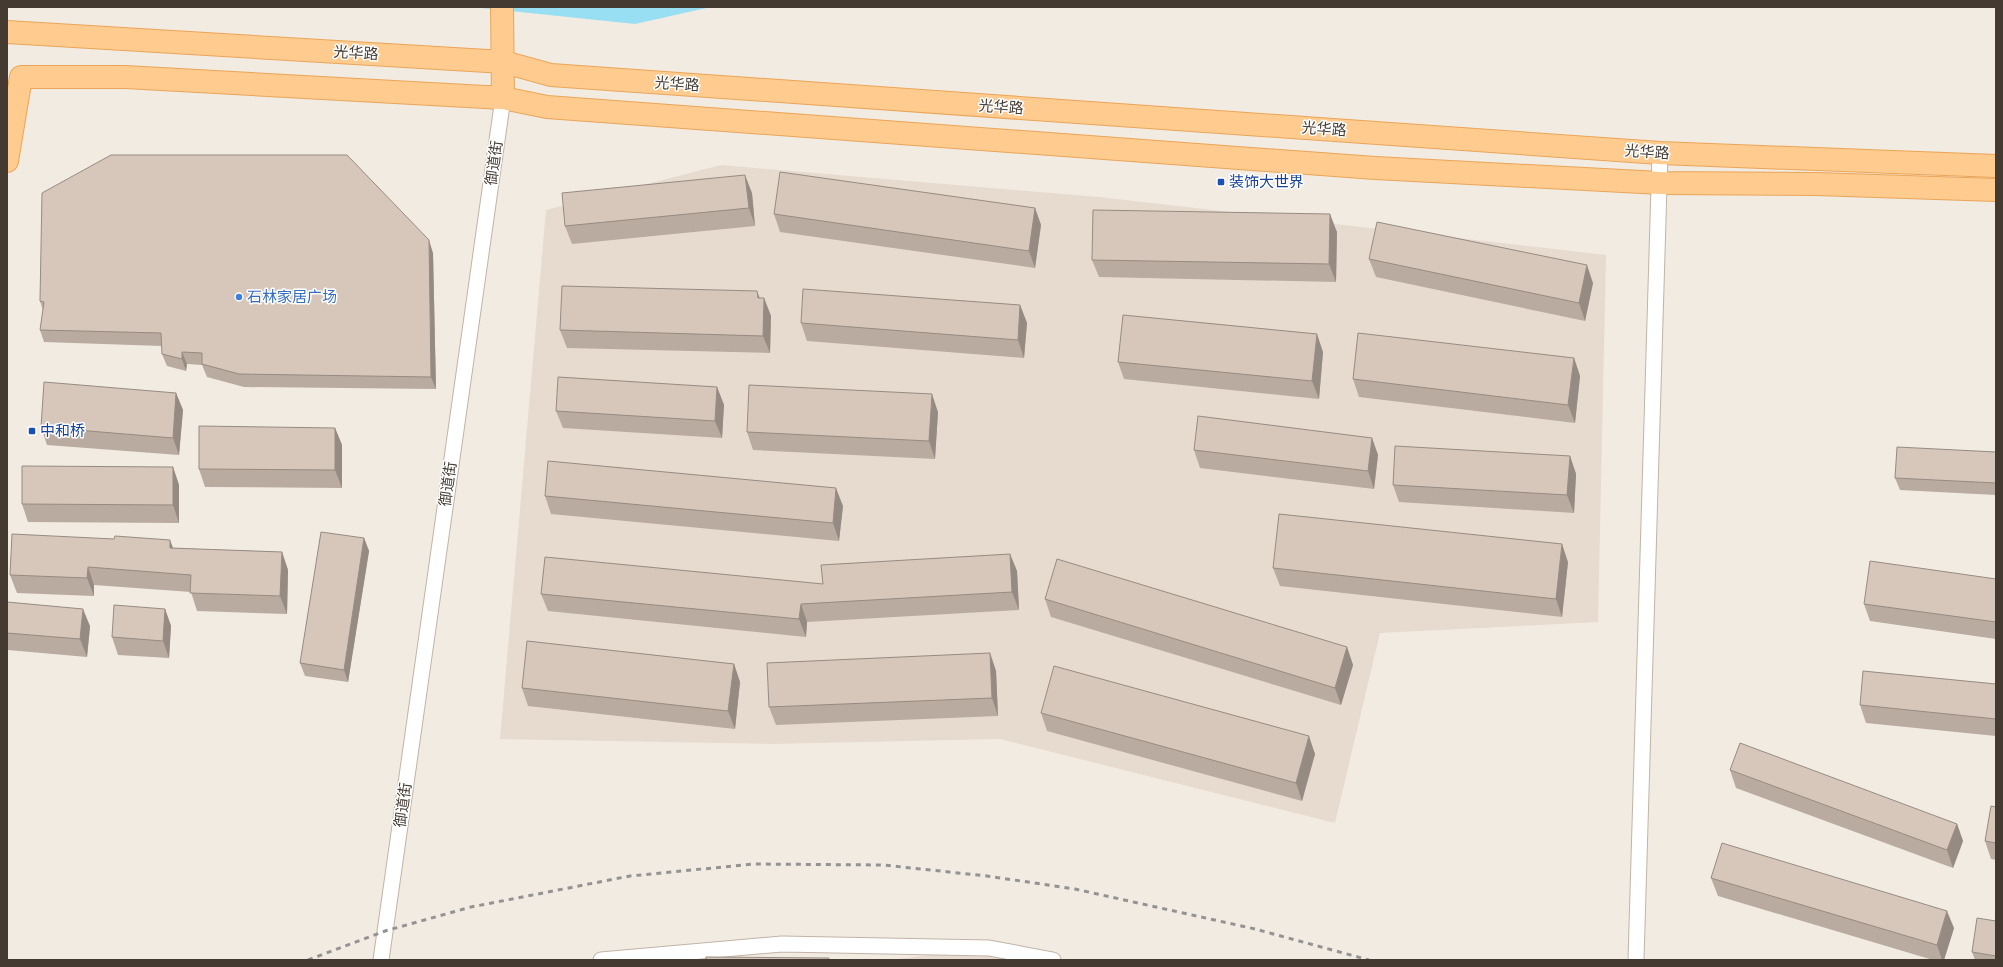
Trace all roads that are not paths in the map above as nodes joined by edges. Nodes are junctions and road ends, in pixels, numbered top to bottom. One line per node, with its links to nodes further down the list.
1 (502, 7): 3 (main road)
2 (7, 32): 3 (main road, 光华路)
3 (504, 62): 4 (main road); 5 (main road, 光华路)
4 (503, 98): 6 (main road, 光华路); 8 (main road, 光华路); 10 (street, 御道街)
5 (1660, 153): 7 (main road, 光华路); 8 (street)
6 (7, 160)
7 (1996, 166)
8 (1660, 182): 9 (main road, 光华路); 13 (street)
9 (1996, 190)
10 (381, 960)
11 (601, 960): 12 (street)
12 (1053, 960)
13 (1636, 960)

